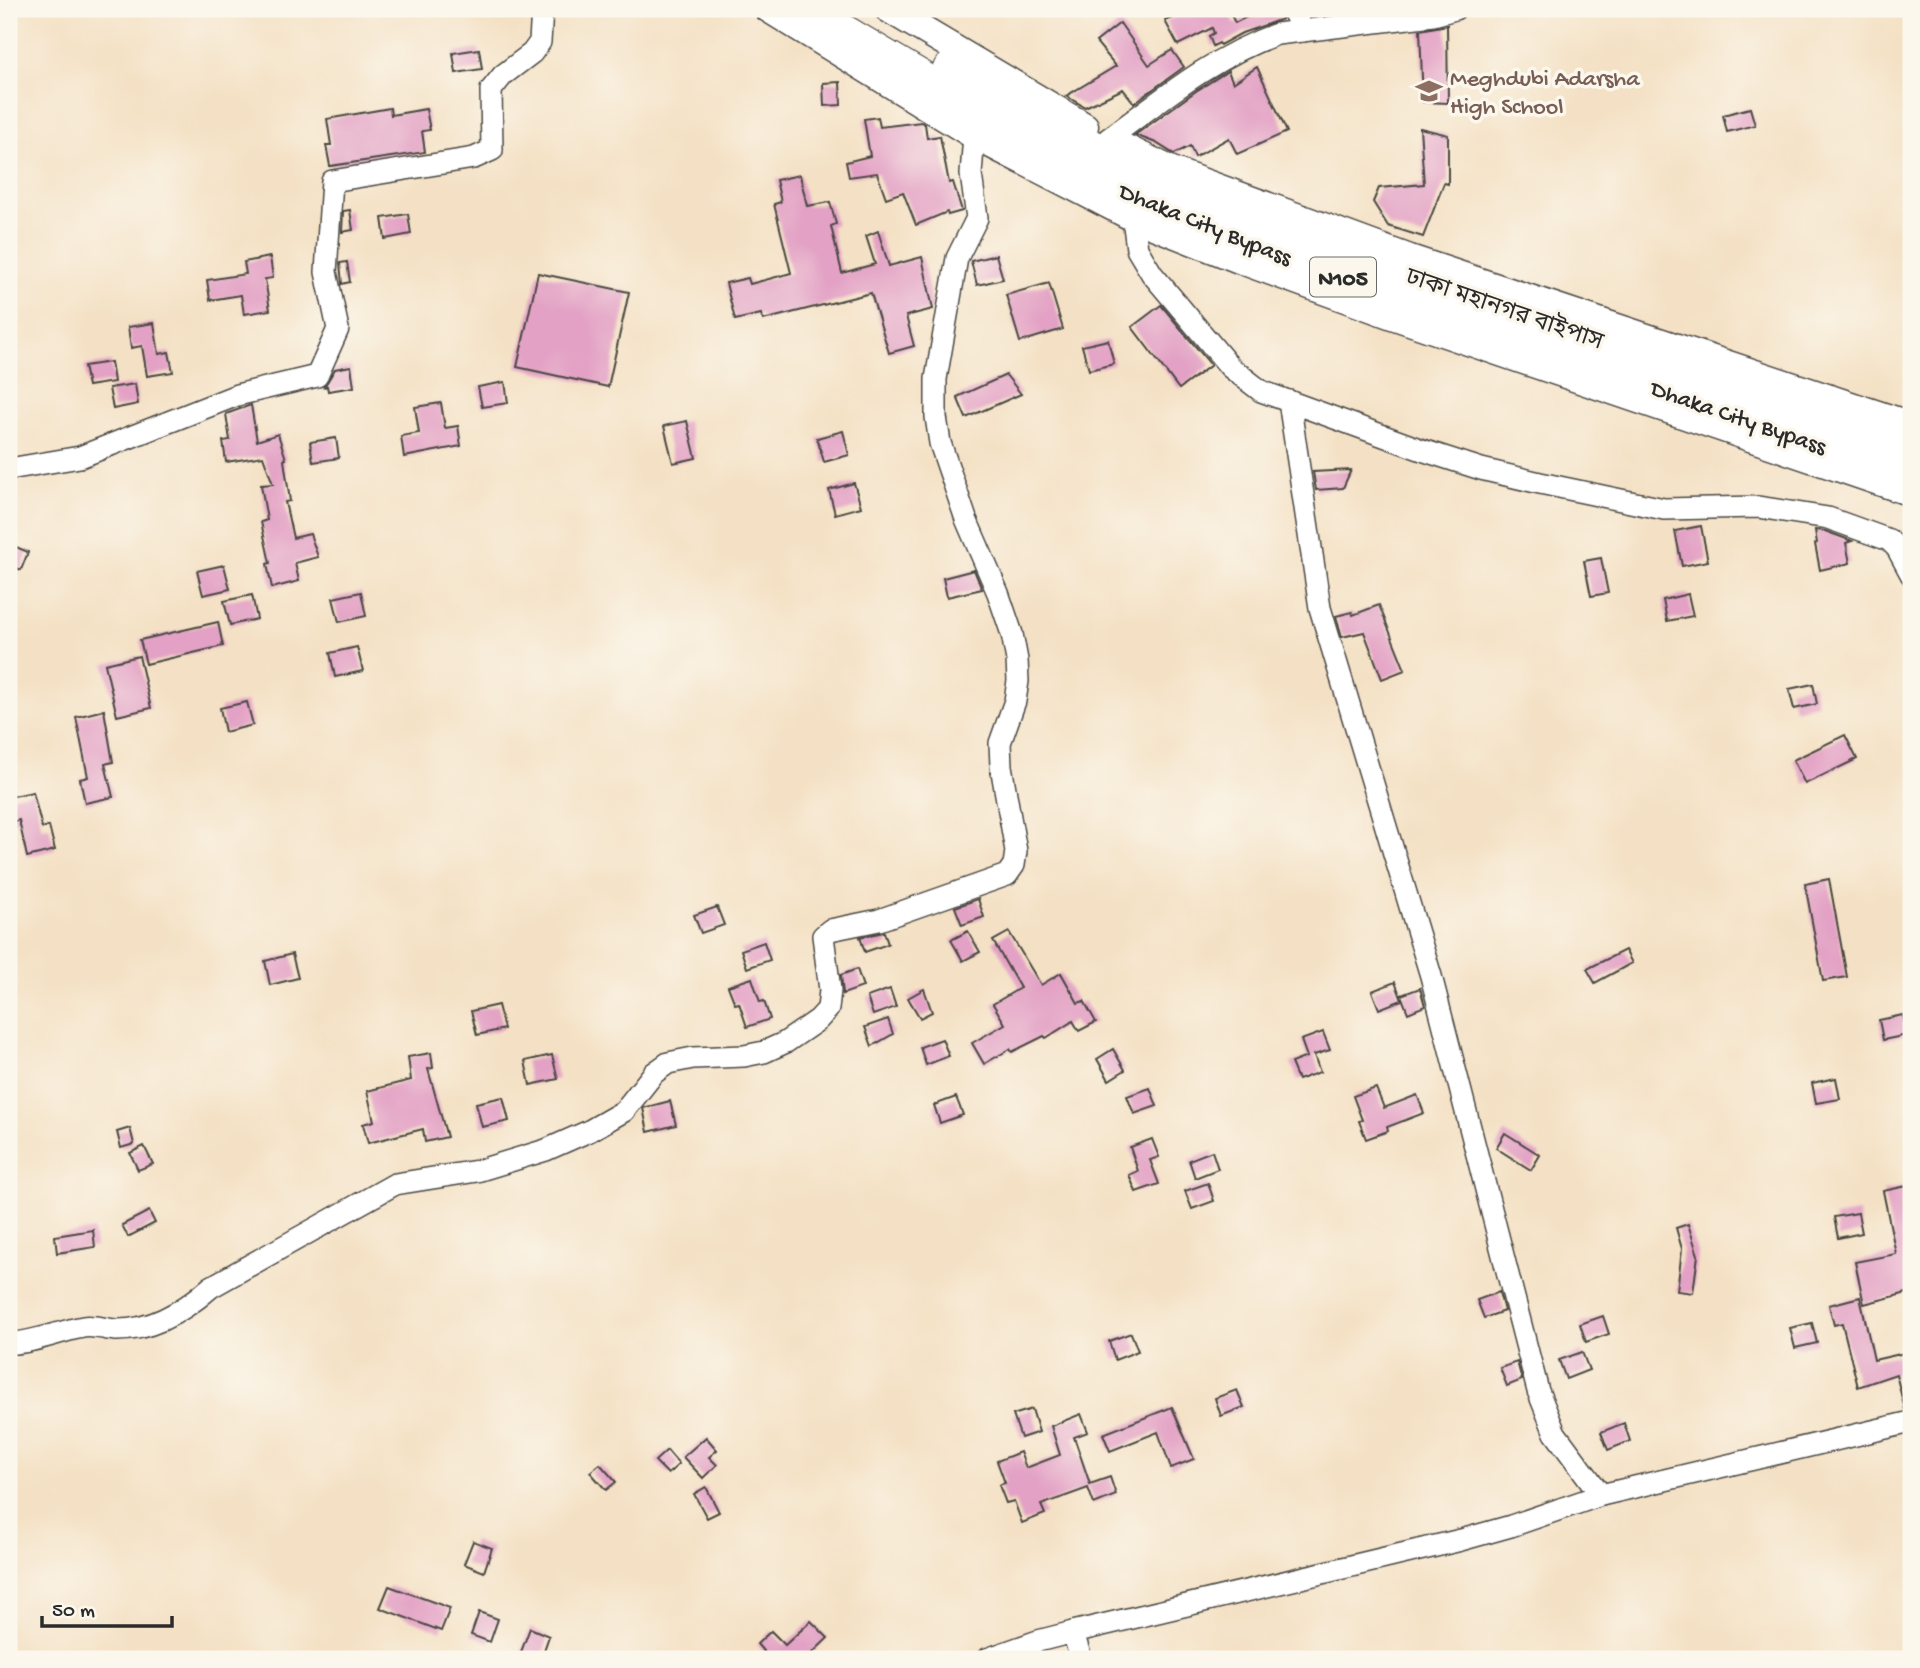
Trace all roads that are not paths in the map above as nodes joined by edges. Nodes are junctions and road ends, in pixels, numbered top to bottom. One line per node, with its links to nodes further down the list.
1 (542, 9): 15 (street)
2 (768, 9): 9 (main road)
3 (807, 9): 16 (highway, Dhaka City Bypass / N105)
4 (849, 9): 14 (highway, ঢাকা মহানগর বাইপাস / N105)
5 (888, 9): 10 (main road)
6 (1292, 9): 8 (street)
7 (1455, 9): 8 (street)
8 (1303, 31): 10 (street)
9 (974, 136): 11 (main road); 19 (street)
10 (1108, 139): 13 (main road)
11 (1133, 218): 12 (street); 17 (main road)
12 (1289, 401): 18 (street); 21 (street)
13 (1911, 425)
14 (1911, 446)
15 (9, 469)
16 (1911, 474)
17 (1911, 493)
18 (1911, 574)
19 (9, 1343)
20 (1911, 1422): 21 (street)
21 (1601, 1495): 22 (street)
22 (1073, 1632): 23 (street); 24 (street)
23 (987, 1659)
24 (1081, 1659)

